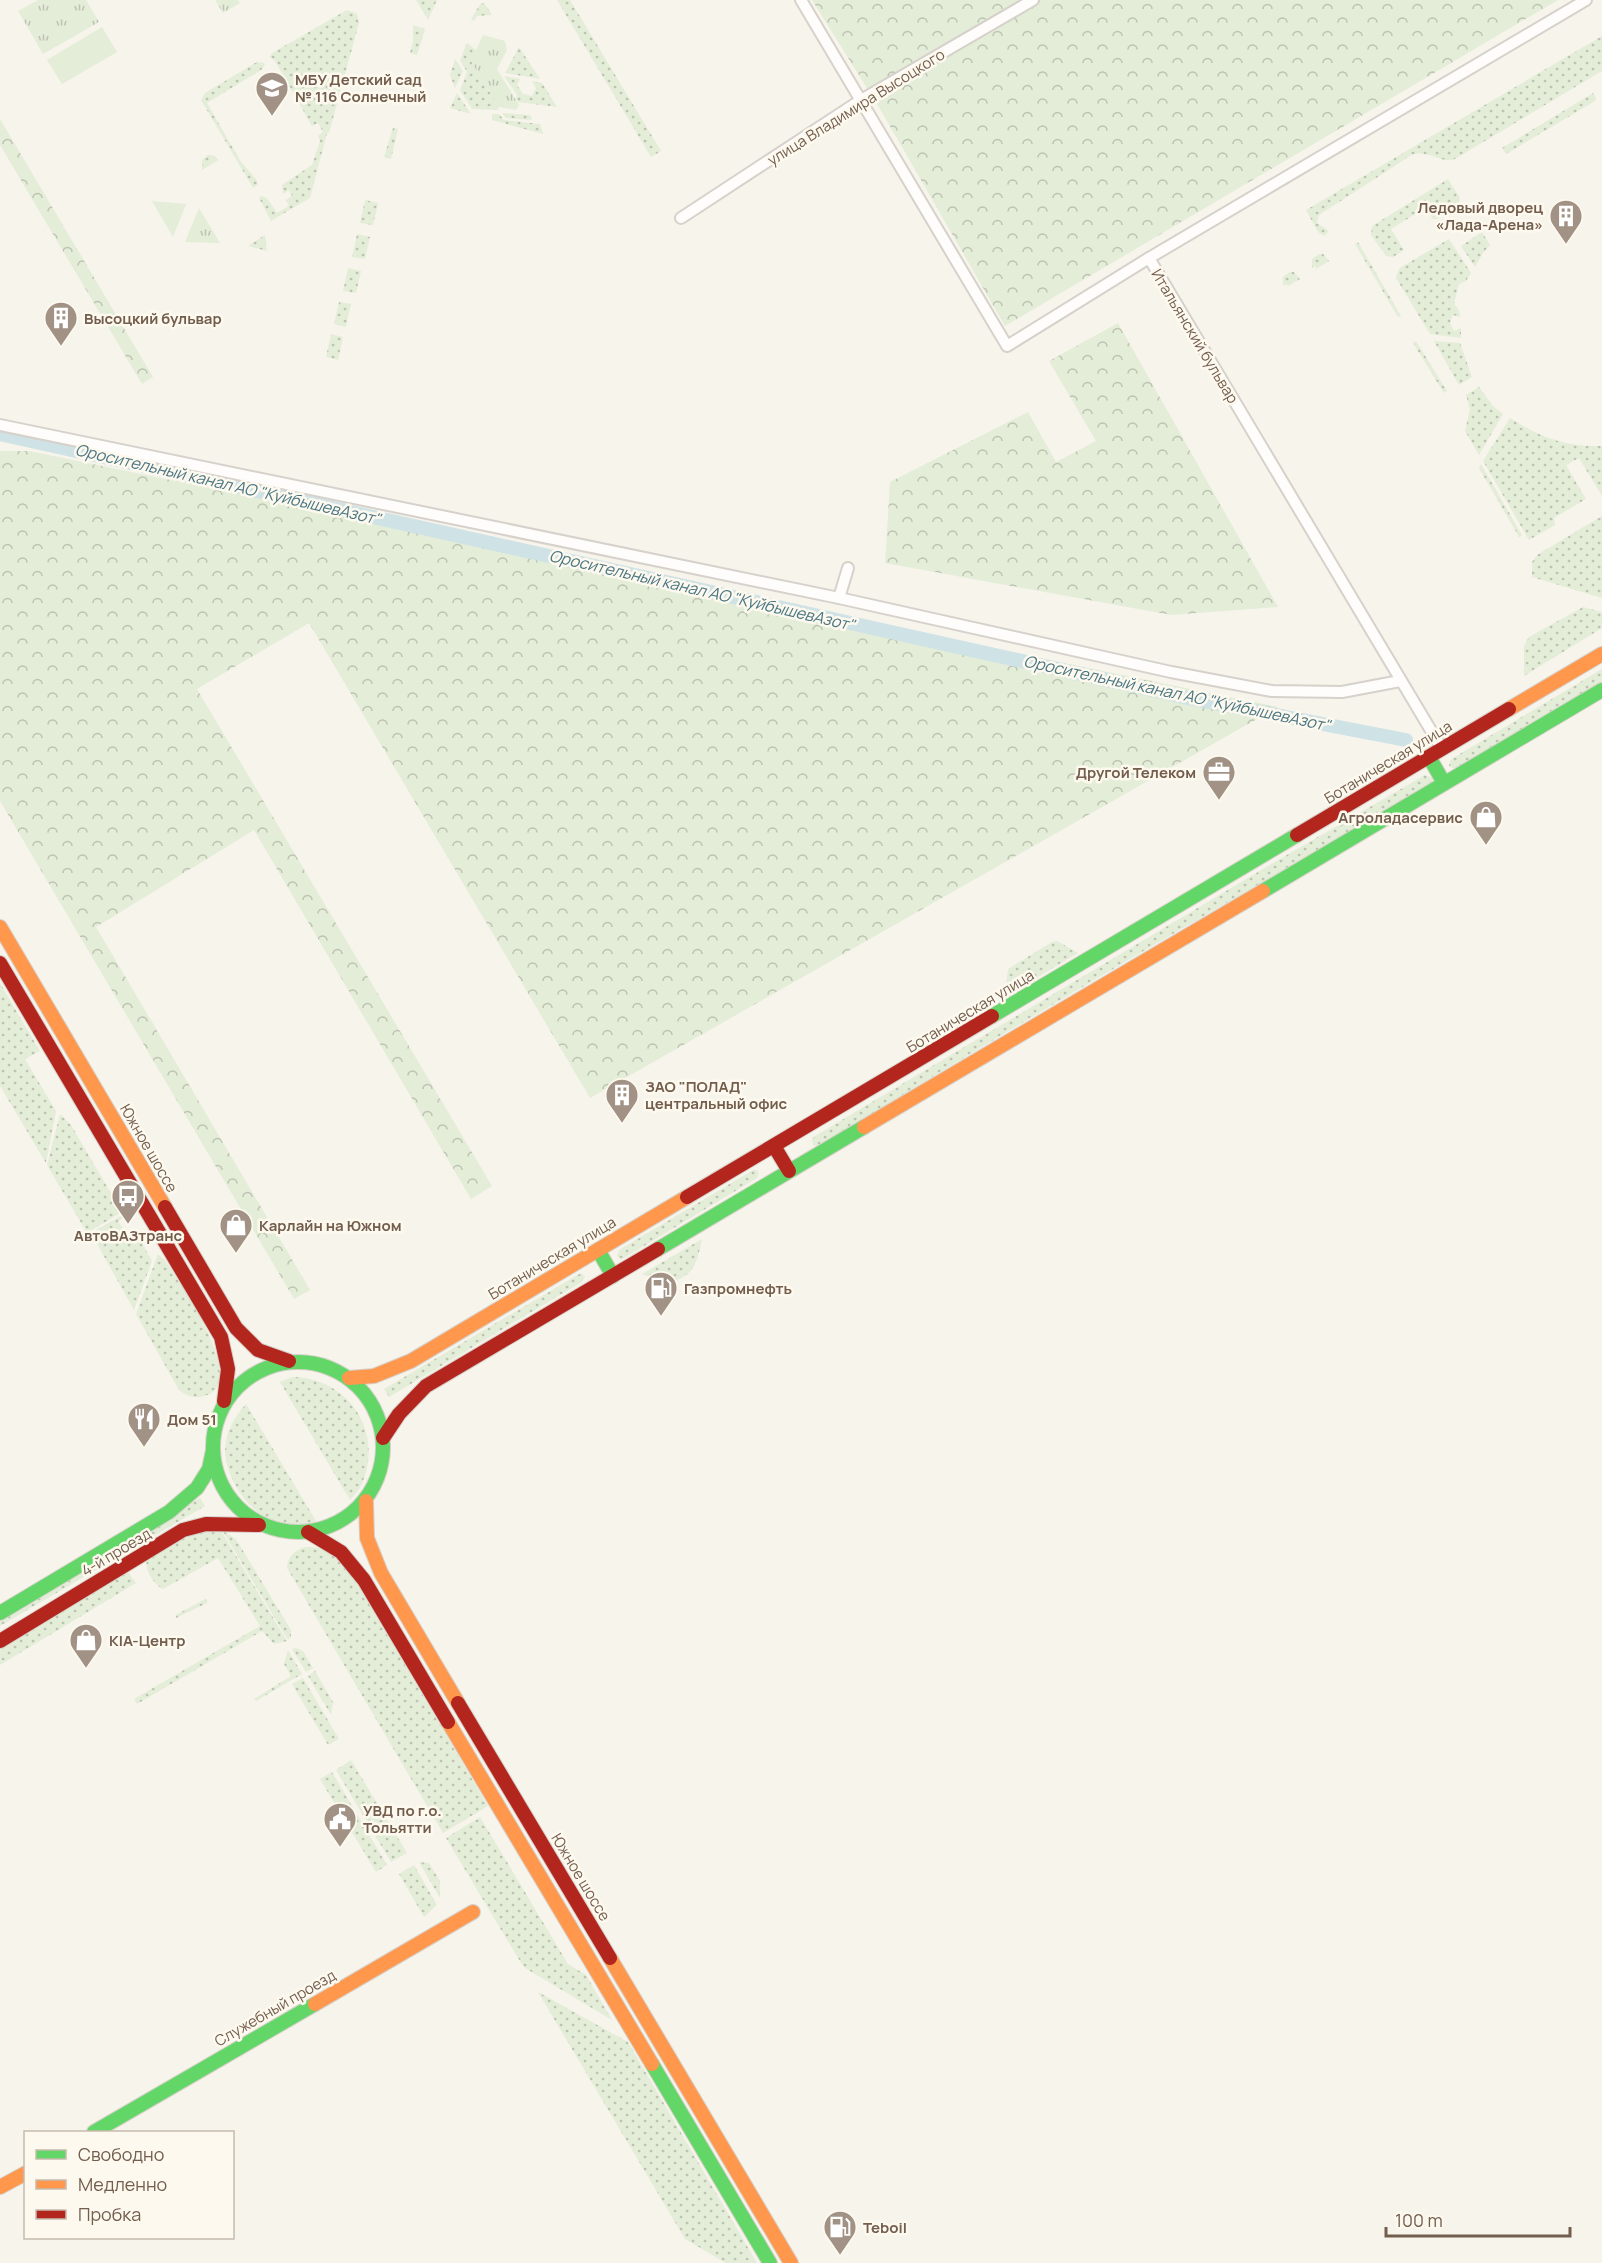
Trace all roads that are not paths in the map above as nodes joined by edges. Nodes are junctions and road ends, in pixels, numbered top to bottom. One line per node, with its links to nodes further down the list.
1 (801, 0): 4 (street, Итальянский бульвар)
2 (1033, 0): 4 (street, улица Владимира Высоцкого)
3 (1586, 0): 6 (street)
4 (861, 100): 5 (street, улица Владимира Высоцкого); 6 (street, Итальянский бульвар)
5 (681, 218)
6 (1149, 258): 11 (street, Итальянский бульвар)
7 (0, 425): 9 (street)
8 (848, 568): 9 (street)
9 (839, 598): 11 (street)
10 (1602, 654): 13 (main road, Ботаническая улица)
11 (1400, 681): 13 (street, Итальянский бульвар)
12 (1602, 690): 15 (main road)
13 (1442, 749): 14 (main road, Ботаническая улица)
14 (1429, 757): 15 (main road); 18 (main road, Ботаническая улица)
15 (1444, 783): 19 (main road)
16 (0, 927): 22 (main road, Южное шоссе)
17 (0, 963): 24 (main road)
18 (774, 1146): 19 (main road); 20 (main road, Ботаническая улица)
19 (789, 1171): 21 (main road)
20 (598, 1250): 21 (main road); 23 (main road, Ботаническая улица)
21 (613, 1275): 25 (main road)
22 (292, 1362): 23 (main road); 24 (main road)
23 (349, 1378): 25 (main road)
24 (224, 1402): 26 (main road)
25 (383, 1438): 27 (main road)
26 (213, 1450): 28 (main road); 30 (main road, 4-й проезд)
27 (366, 1501): 29 (main road); 37 (main road, Южное шоссе)
28 (259, 1525): 29 (main road); 31 (main road, 4-й проезд)
29 (308, 1532): 36 (main road)
30 (0, 1613)
31 (0, 1641)
32 (473, 1912): 33 (main road, Служебный проезд)
33 (97, 2131)
34 (24, 2174): 35 (main road)
35 (0, 2187)
36 (770, 2263)
37 (791, 2263)

